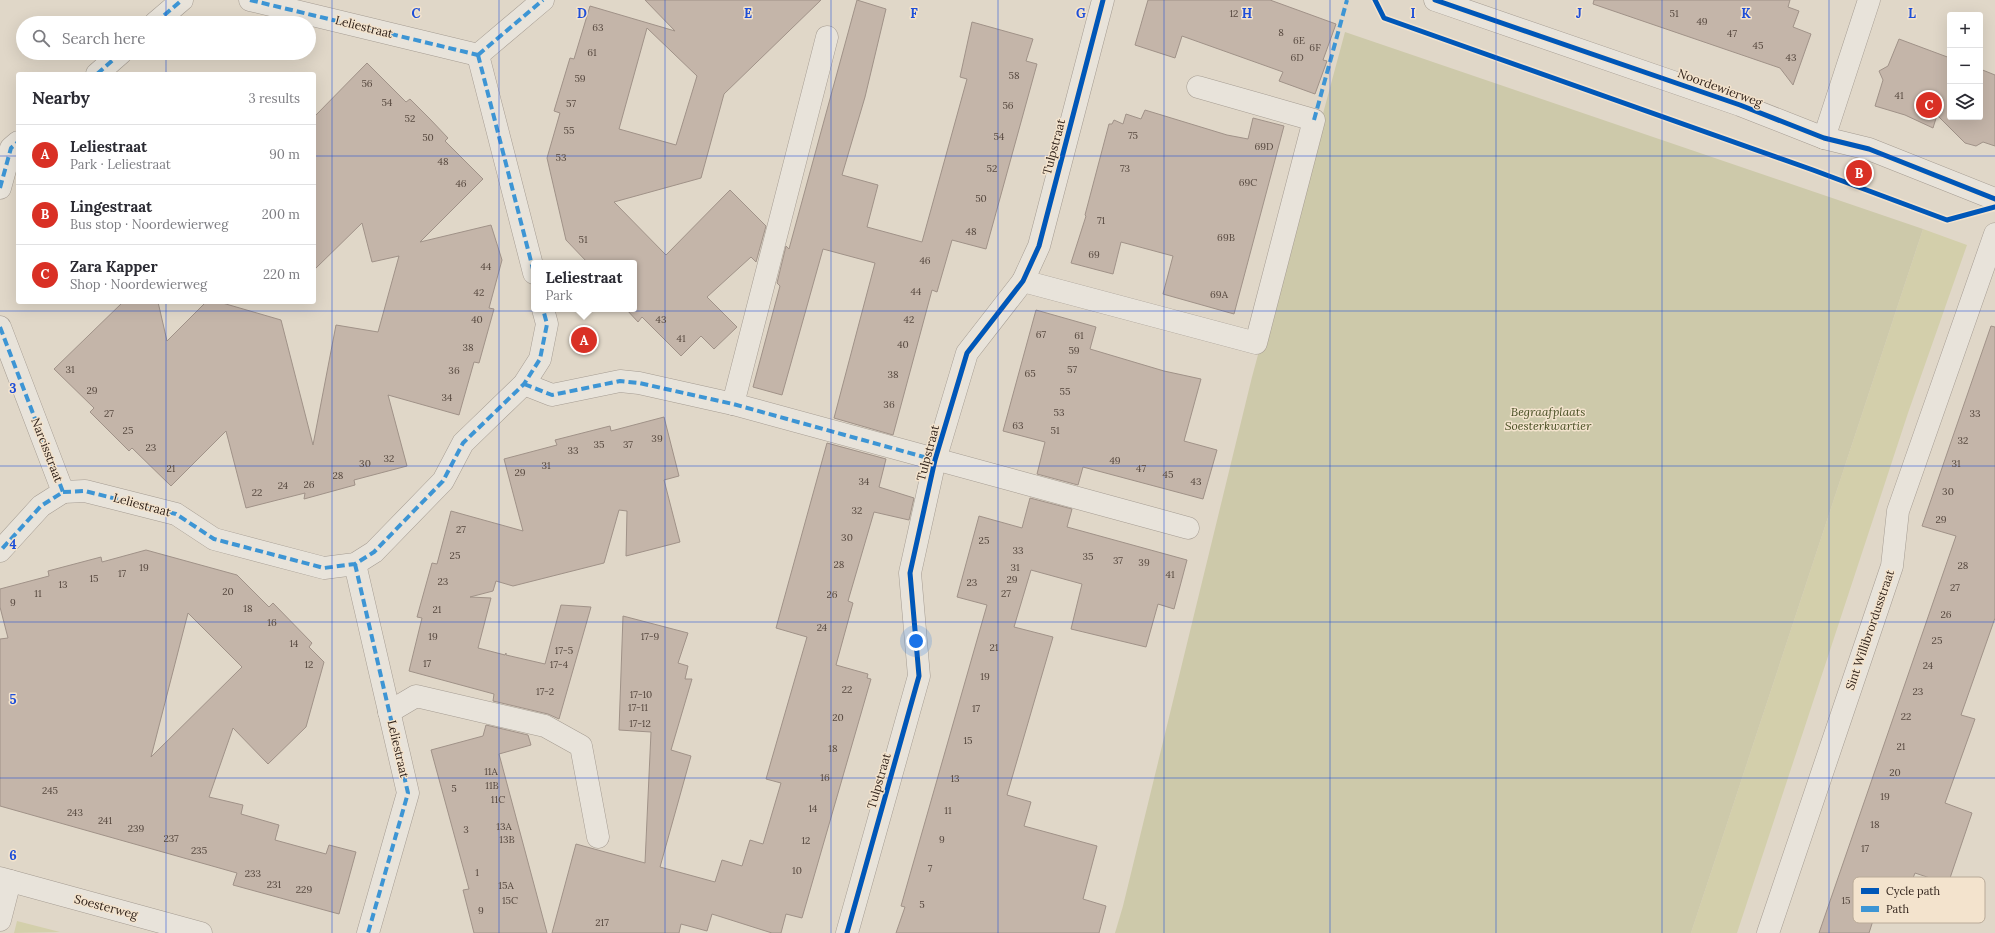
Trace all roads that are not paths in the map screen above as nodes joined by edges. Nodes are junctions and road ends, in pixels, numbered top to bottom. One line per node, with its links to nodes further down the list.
1 (182, 0): 7 (street)
2 (250, 0): 9 (street, Leliestraat)
3 (543, 0): 9 (street)
4 (1103, 0): 19 (street, Tulpstraat)
5 (1435, 0): 13 (street, Noordewierweg)
6 (1869, 0): 13 (street)
7 (163, 16)
8 (827, 36): 23 (street)
9 (478, 55): 18 (street)
10 (113, 60): 11 (street)
11 (99, 72)
12 (1198, 87): 19 (street)
13 (1824, 138): 16 (street, Noordewierweg)
14 (16, 144): 15 (street)
15 (0, 188)
16 (1995, 199)
17 (1995, 234): 36 (street, Sint Willibrordusstraat)
18 (531, 261)
19 (1023, 280): 24 (street, Tulpstraat)
20 (544, 312): 22 (street, Leliestraat)
21 (0, 327): 25 (street, Narcisstraat)
22 (524, 384): 23 (street); 28 (street, Leliestraat)
23 (733, 404): 24 (street)
24 (935, 460): 26 (street, Tulpstraat); 35 (street, Tulpstraat)
25 (62, 492): 27 (street, Narcisstraat); 28 (street, Leliestraat)
26 (1188, 528)
27 (0, 550)
28 (355, 564): 29 (street, Leliestraat)
29 (389, 712): 30 (street); 34 (street, Leliestraat)
30 (598, 837)
31 (5, 880): 32 (street, Soesterweg); 33 (street, Soesterweg)
32 (0, 920)
33 (201, 933)
34 (368, 933)
35 (847, 933)
36 (1768, 933)

